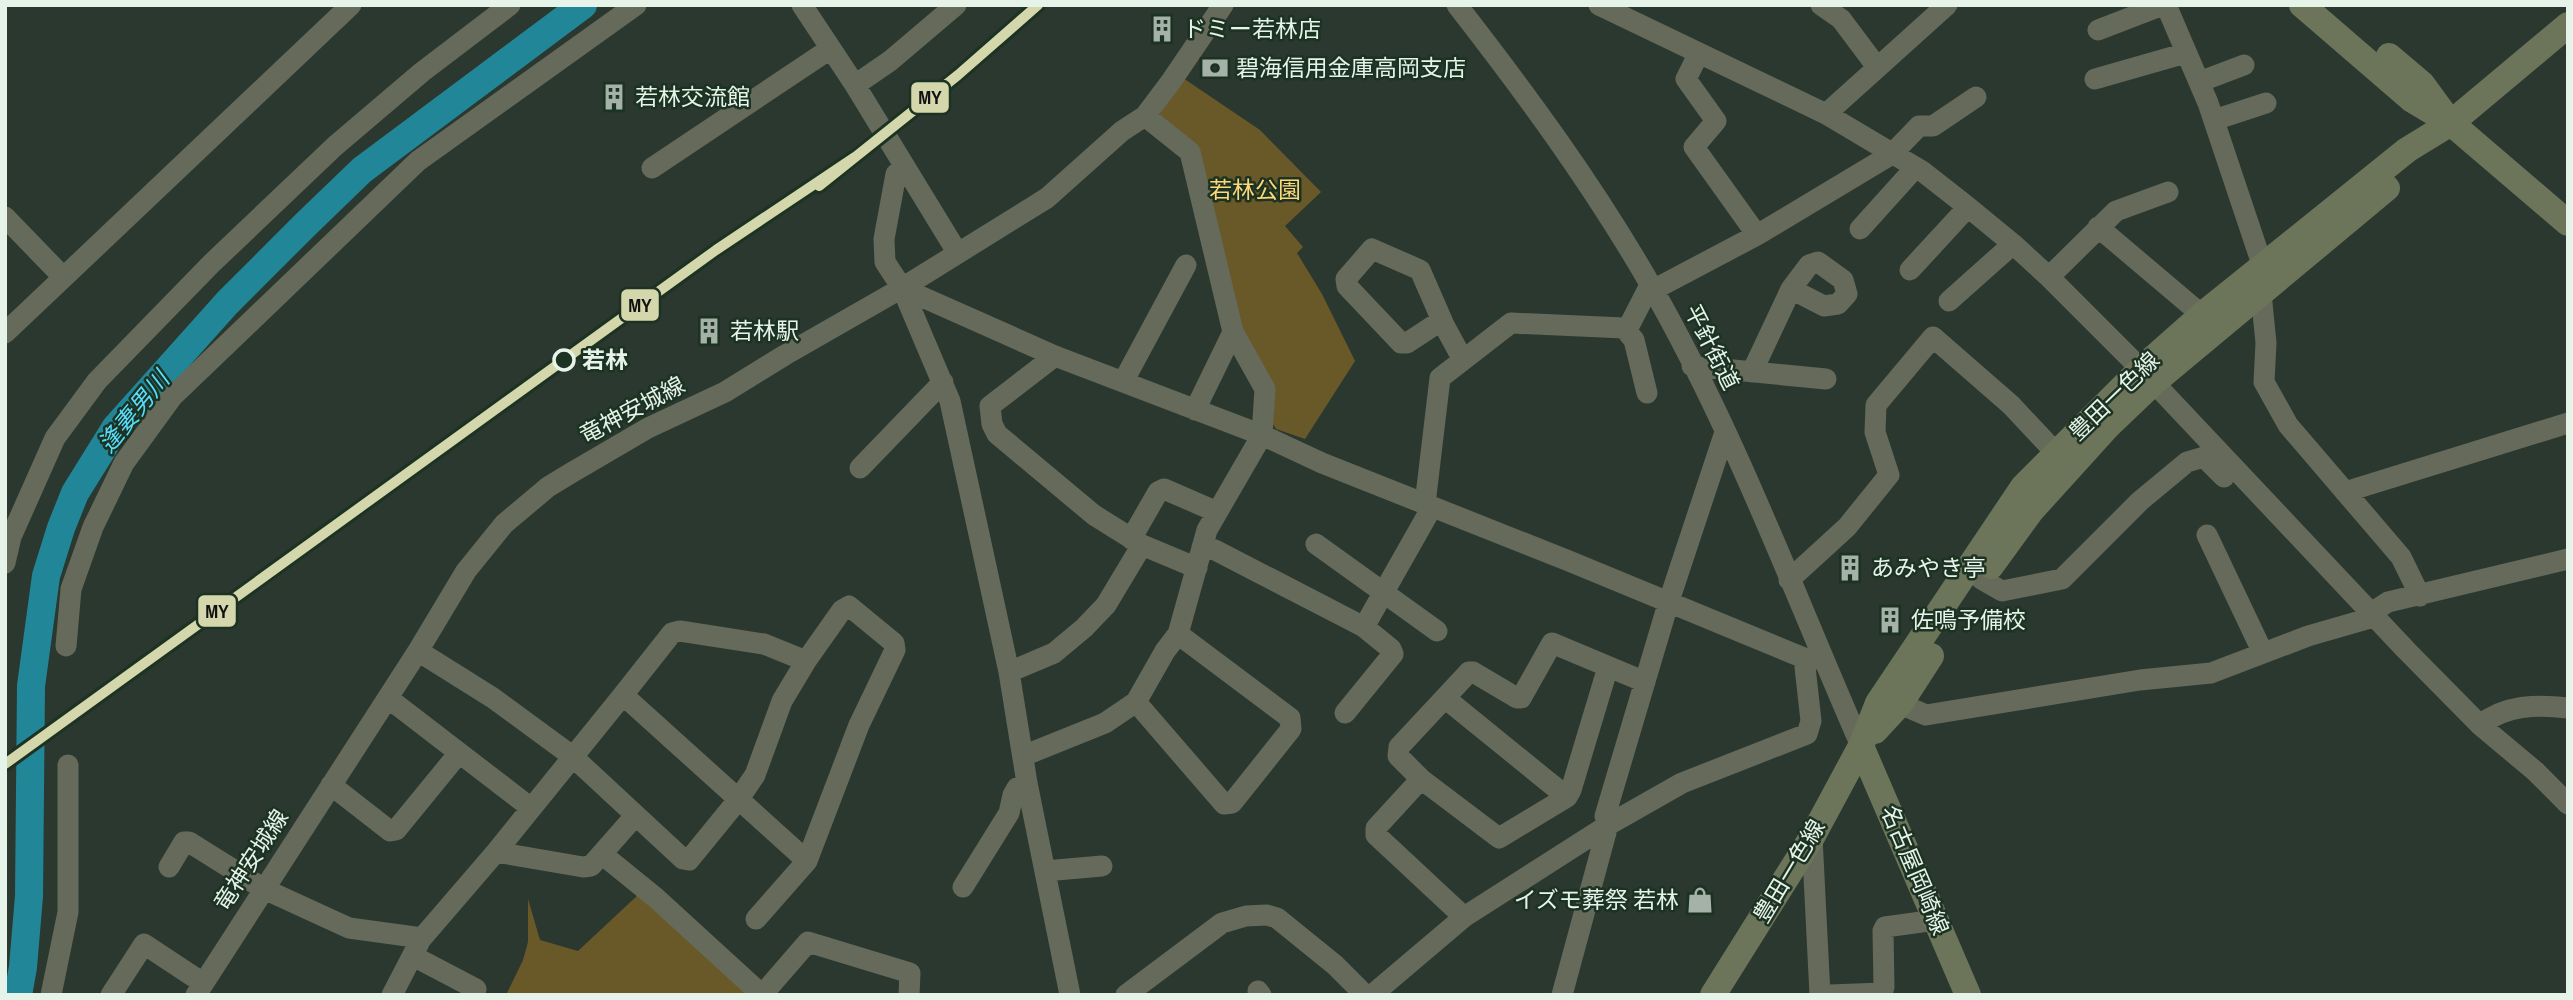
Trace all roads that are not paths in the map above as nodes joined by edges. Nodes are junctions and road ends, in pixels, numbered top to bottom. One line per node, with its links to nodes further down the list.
1 (351, 5): 46 (street)
2 (510, 5): 81 (street)
3 (636, 5): 93 (street)
4 (802, 5): 17 (street)
5 (956, 5): 24 (street)
6 (1223, 5): 28 (street, 竜神安城線)
7 (1457, 5): 50 (street, 平針街道)
8 (1599, 5): 19 (street)
9 (1821, 5): 14 (street)
10 (1947, 5): 21 (street)
11 (2165, 5): 16 (street); 18 (street)
12 (2302, 5): 30 (main road)
13 (2328, 5): 30 (main road)
14 (1840, 12): 21 (street)
15 (2568, 25): 30 (main road, 豊田一色線)
16 (2098, 30)
17 (830, 49): 24 (street); 32 (street)
18 (2186, 52): 22 (street); 23 (street)
19 (1698, 55): 27 (street); 41 (street)
20 (2244, 65): 23 (street)
21 (1877, 67): 27 (street)
22 (2095, 79)
23 (2199, 82): 29 (street)
24 (855, 85): 43 (street)
25 (1976, 97): 31 (street)
26 (2266, 103): 29 (street)
27 (1826, 114): 31 (street)
28 (1145, 116): 43 (street, 竜神安城線); 56 (street)
29 (2214, 120): 48 (street)
30 (2451, 123): 38 (main road); 48 (main road, 豊田一色線)
31 (1892, 154): 33 (street); 41 (street)
32 (652, 168)
33 (1915, 168): 36 (street); 40 (street)
34 (896, 174): 49 (street)
35 (2168, 192): 39 (street)
36 (1968, 207): 42 (street); 45 (street)
37 (5, 217): 46 (street)
38 (2568, 223)
39 (2098, 227): 47 (street); 53 (street)
40 (1860, 229)
41 (1757, 235): 50 (street)
42 (2014, 244): 47 (street); 52 (street)
43 (957, 252): 49 (street, 竜神安城線)
44 (1186, 265): 65 (street)
45 (1910, 270)
46 (63, 277): 57 (street)
47 (2049, 277): 62 (street)
48 (2262, 280): 53 (main road, 豊田一色線); 62 (main road, 豊田一色線); 73 (street)
49 (902, 288): 58 (street); 64 (street); 94 (street, 竜神安城線)
50 (1652, 288): 55 (street); 60 (street, 平針街道)
51 (1791, 289): 61 (street)
52 (1949, 301)
53 (2202, 315): 62 (main road, 豊田一色線)
54 (1442, 320): 54 (street); 59 (street)
55 (1624, 328): 59 (street); 66 (street)
56 (1233, 332): 67 (street); 70 (street)
57 (5, 333)
58 (1055, 356): 65 (street); 77 (street)
59 (1463, 359): 74 (street)
60 (1692, 366): 61 (street); 69 (street, 平針街道)
61 (1752, 372): 63 (street)
62 (2147, 376): 71 (main road, 豊田一色線); 83 (main road, 豊田一色線); 85 (street)
63 (1826, 379)
64 (943, 382): 72 (street); 99 (street)
65 (1123, 382): 67 (street)
66 (1647, 393)
67 (1195, 410): 70 (street)
68 (2568, 423): 73 (street)
69 (1725, 432): 84 (street, 平針街道); 88 (street)
70 (1262, 435): 74 (street); 75 (street)
71 (2056, 453): 84 (street); 109 (main road, 豊田一色線)
72 (860, 468)
73 (2345, 492): 87 (street)
74 (1429, 506): 86 (street); 88 (street)
75 (1217, 512): 77 (street); 79 (street)
76 (2207, 535): 95 (street)
77 (1136, 542): 82 (street); 99 (street)
78 (1315, 544): 86 (street)
79 (1202, 547): 82 (street); 90 (street)
80 (2568, 559): 87 (street)
81 (5, 563)
82 (1197, 568): 92 (street)
83 (1981, 579): 85 (street); 105 (main road, 豊田一色線)
84 (1789, 580): 96 (street, 平針街道)
85 (2347, 588): 89 (street)
86 (1384, 592): 90 (street); 91 (street)
87 (2420, 596): 89 (street)
88 (1668, 604): 96 (street); 100 (street)
89 (2373, 615): 95 (street); 108 (street)
90 (1364, 628): 107 (street)
91 (1437, 631)
92 (1178, 635): 104 (street); 104 (street)
93 (66, 646)
94 (418, 651): 102 (street, 竜神安城線); 111 (street)
95 (2263, 653): 105 (street)
96 (1813, 659): 109 (street, 平針街道); 122 (street)
97 (806, 660): 101 (street); 118 (street); 126 (street)
98 (1608, 667): 100 (street); 103 (street); 117 (street)
99 (1009, 672): 112 (street)
100 (1645, 682): 122 (street)
101 (623, 695): 111 (street); 118 (street)
102 (388, 698): 110 (street); 116 (street, 竜神安城線)
103 (1445, 698): 114 (street); 117 (street)
104 (1136, 702): 112 (street)
105 (1900, 704): 109 (main road, 豊田一色線)
106 (2568, 708): 108 (street)
107 (1345, 713)
108 (2480, 724): 119 (street)
109 (1861, 746): 123 (main road, 豊田一色線); 134 (main road, 名古屋岡崎線)
110 (459, 753): 116 (street); 120 (street)
111 (572, 756): 120 (street); 121 (street)
112 (1023, 756): 115 (street)
113 (68, 765): 138 (street)
114 (1421, 779): 117 (street); 132 (street)
115 (1027, 783): 129 (street); 130 (street)
116 (331, 786): 131 (street, 竜神安城線)
117 (1567, 797)
118 (738, 800): 121 (street); 126 (street)
119 (2568, 804)
120 (531, 808): 124 (street)
121 (635, 816): 125 (street)
122 (1608, 825): 132 (street); 148 (street)
123 (1812, 837): 149 (main road, 豊田一色線); 150 (street)
124 (496, 852): 125 (street); 135 (street)
125 (603, 855): 142 (street)
126 (807, 861): 133 (street)
127 (1102, 866): 129 (street)
128 (169, 867): 131 (street)
129 (1045, 871): 144 (street)
130 (963, 887)
131 (264, 889): 135 (street); 137 (street, 竜神安城線)
132 (1464, 917): 147 (street)
133 (756, 919)
134 (1936, 920): 151 (street); 152 (main road, 名古屋岡崎線)
135 (417, 947): 140 (street); 141 (street)
136 (1149, 988): 145 (street); 146 (street)
137 (200, 989): 139 (street)
138 (51, 995)
139 (111, 995)
140 (392, 995)
141 (472, 995)
142 (762, 995): 143 (street)
143 (909, 995)
144 (1070, 995)
145 (1126, 995)
146 (1366, 995)
147 (1372, 995)
148 (1562, 995)
149 (1713, 995)
150 (1820, 995)
151 (1830, 995)
152 (1968, 995)

